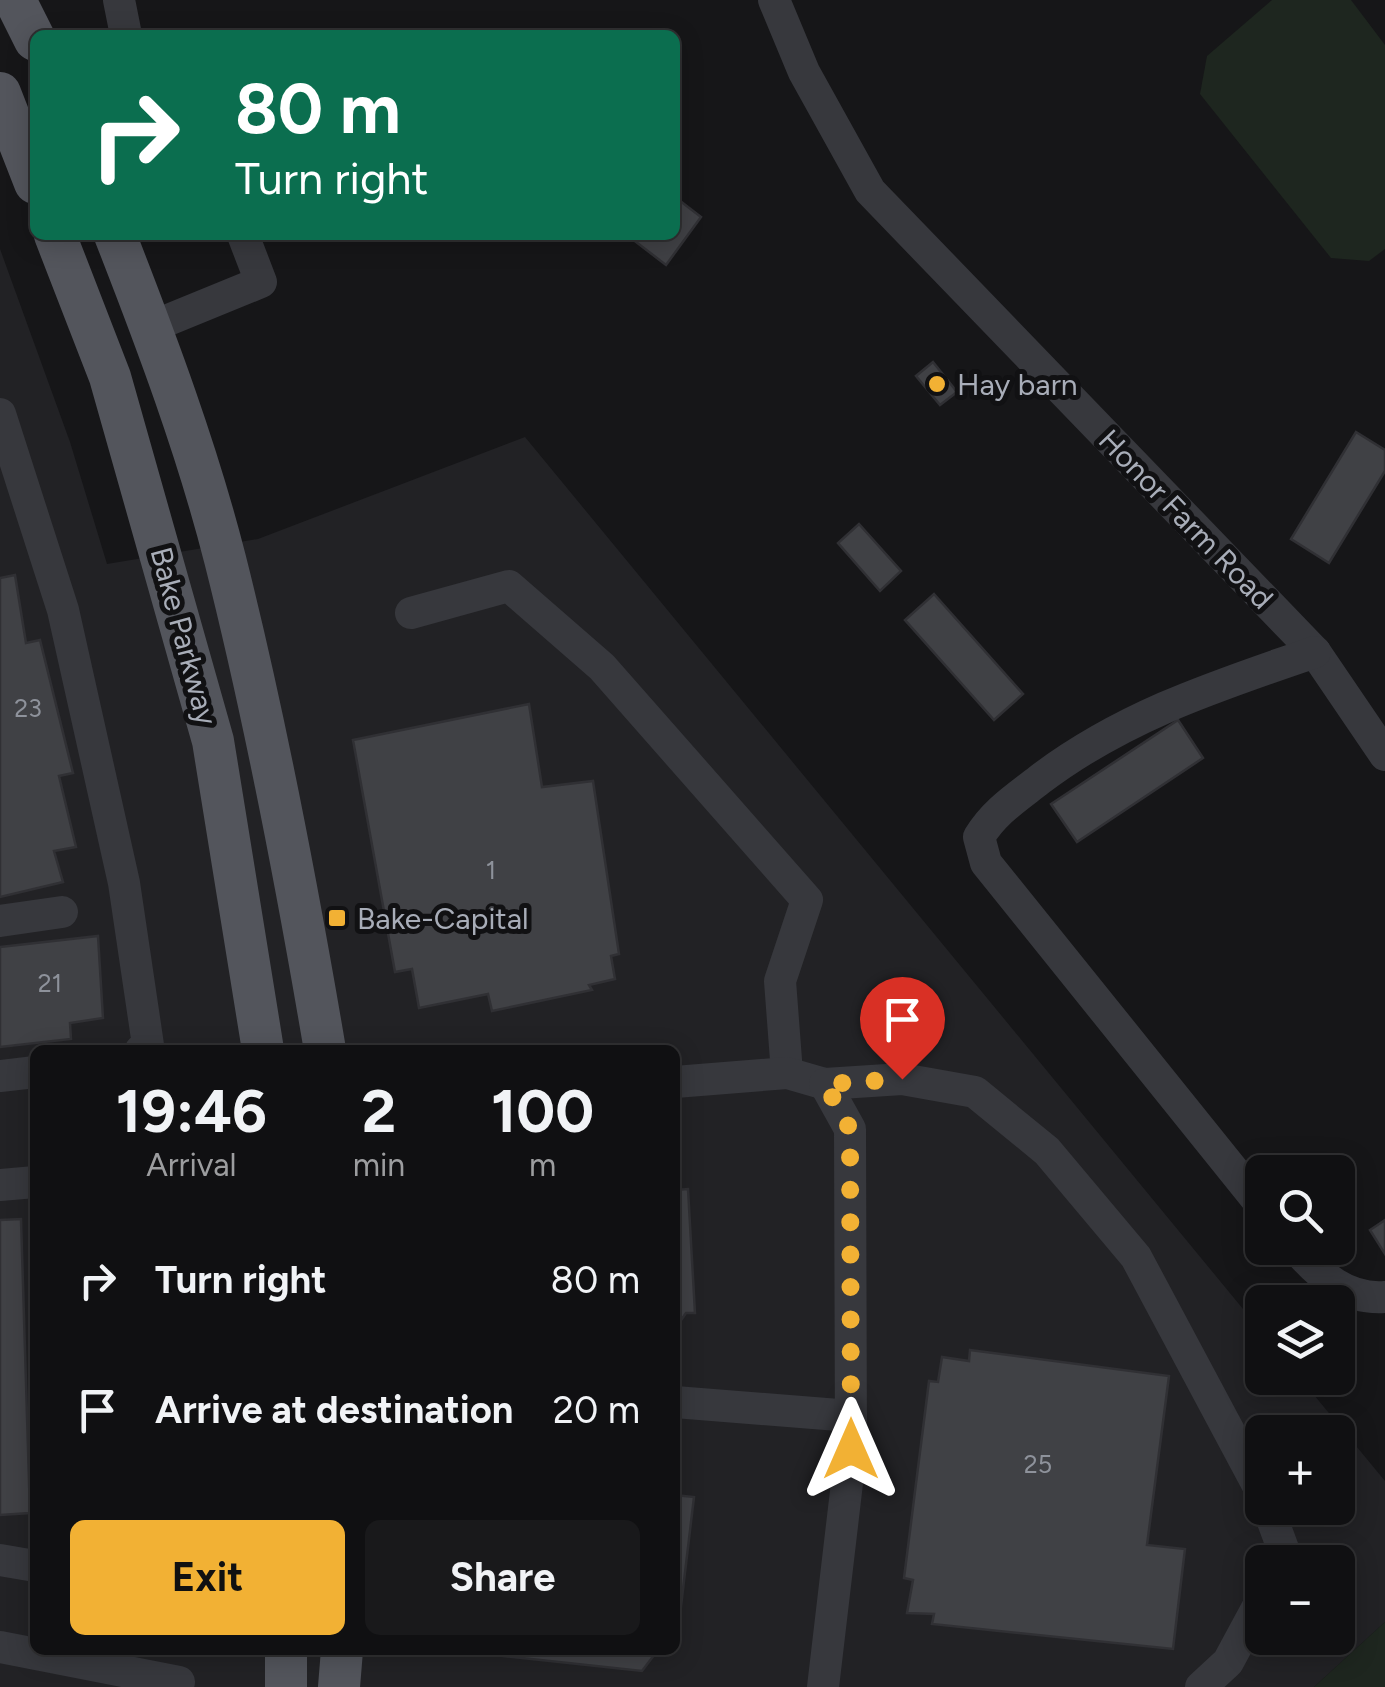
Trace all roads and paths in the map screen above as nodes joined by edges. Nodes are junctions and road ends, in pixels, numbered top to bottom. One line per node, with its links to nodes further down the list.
1 (16, 0): 4 (main road)
2 (119, 0): 5 (street)
3 (774, 0): 14 (street, Honor Farm Road)
4 (30, 30)
5 (125, 30)
6 (0, 94): 7 (main road)
7 (30, 170)
8 (57, 240): 19 (main road, Bake Parkway)
9 (117, 240): 11 (main road, Bake Parkway)
10 (244, 240): 11 (street)
11 (151, 327): 20 (main road, Bake Parkway)
12 (0, 414): 18 (street)
13 (411, 613): 22 (street)
14 (1315, 652): 15 (street, Honor Farm Road); 27 (street)
15 (1385, 755)
16 (62, 912): 17 (street)
17 (0, 921)
18 (148, 1045)
19 (262, 1045)
20 (324, 1045)
21 (30, 1073): 23 (street)
22 (786, 1073): 24 (street); 25 (street)
23 (0, 1076)
24 (680, 1082)
25 (825, 1084): 32 (street); 33 (street)
26 (30, 1183): 28 (street)
27 (1245, 1185)
28 (0, 1186)
29 (1310, 1265): 30 (street)
30 (1385, 1297)
31 (680, 1402): 32 (street)
32 (851, 1416): 45 (street)
33 (1245, 1462)
34 (0, 1560): 35 (street)
35 (30, 1565)
36 (1245, 1630): 46 (street)
37 (0, 1647): 38 (street)
38 (30, 1653)
39 (41, 1655): 42 (street)
40 (286, 1655): 43 (main road)
41 (342, 1655): 44 (main road)
42 (179, 1682)
43 (286, 1687)
44 (339, 1687)
45 (823, 1687)
46 (1201, 1687)

